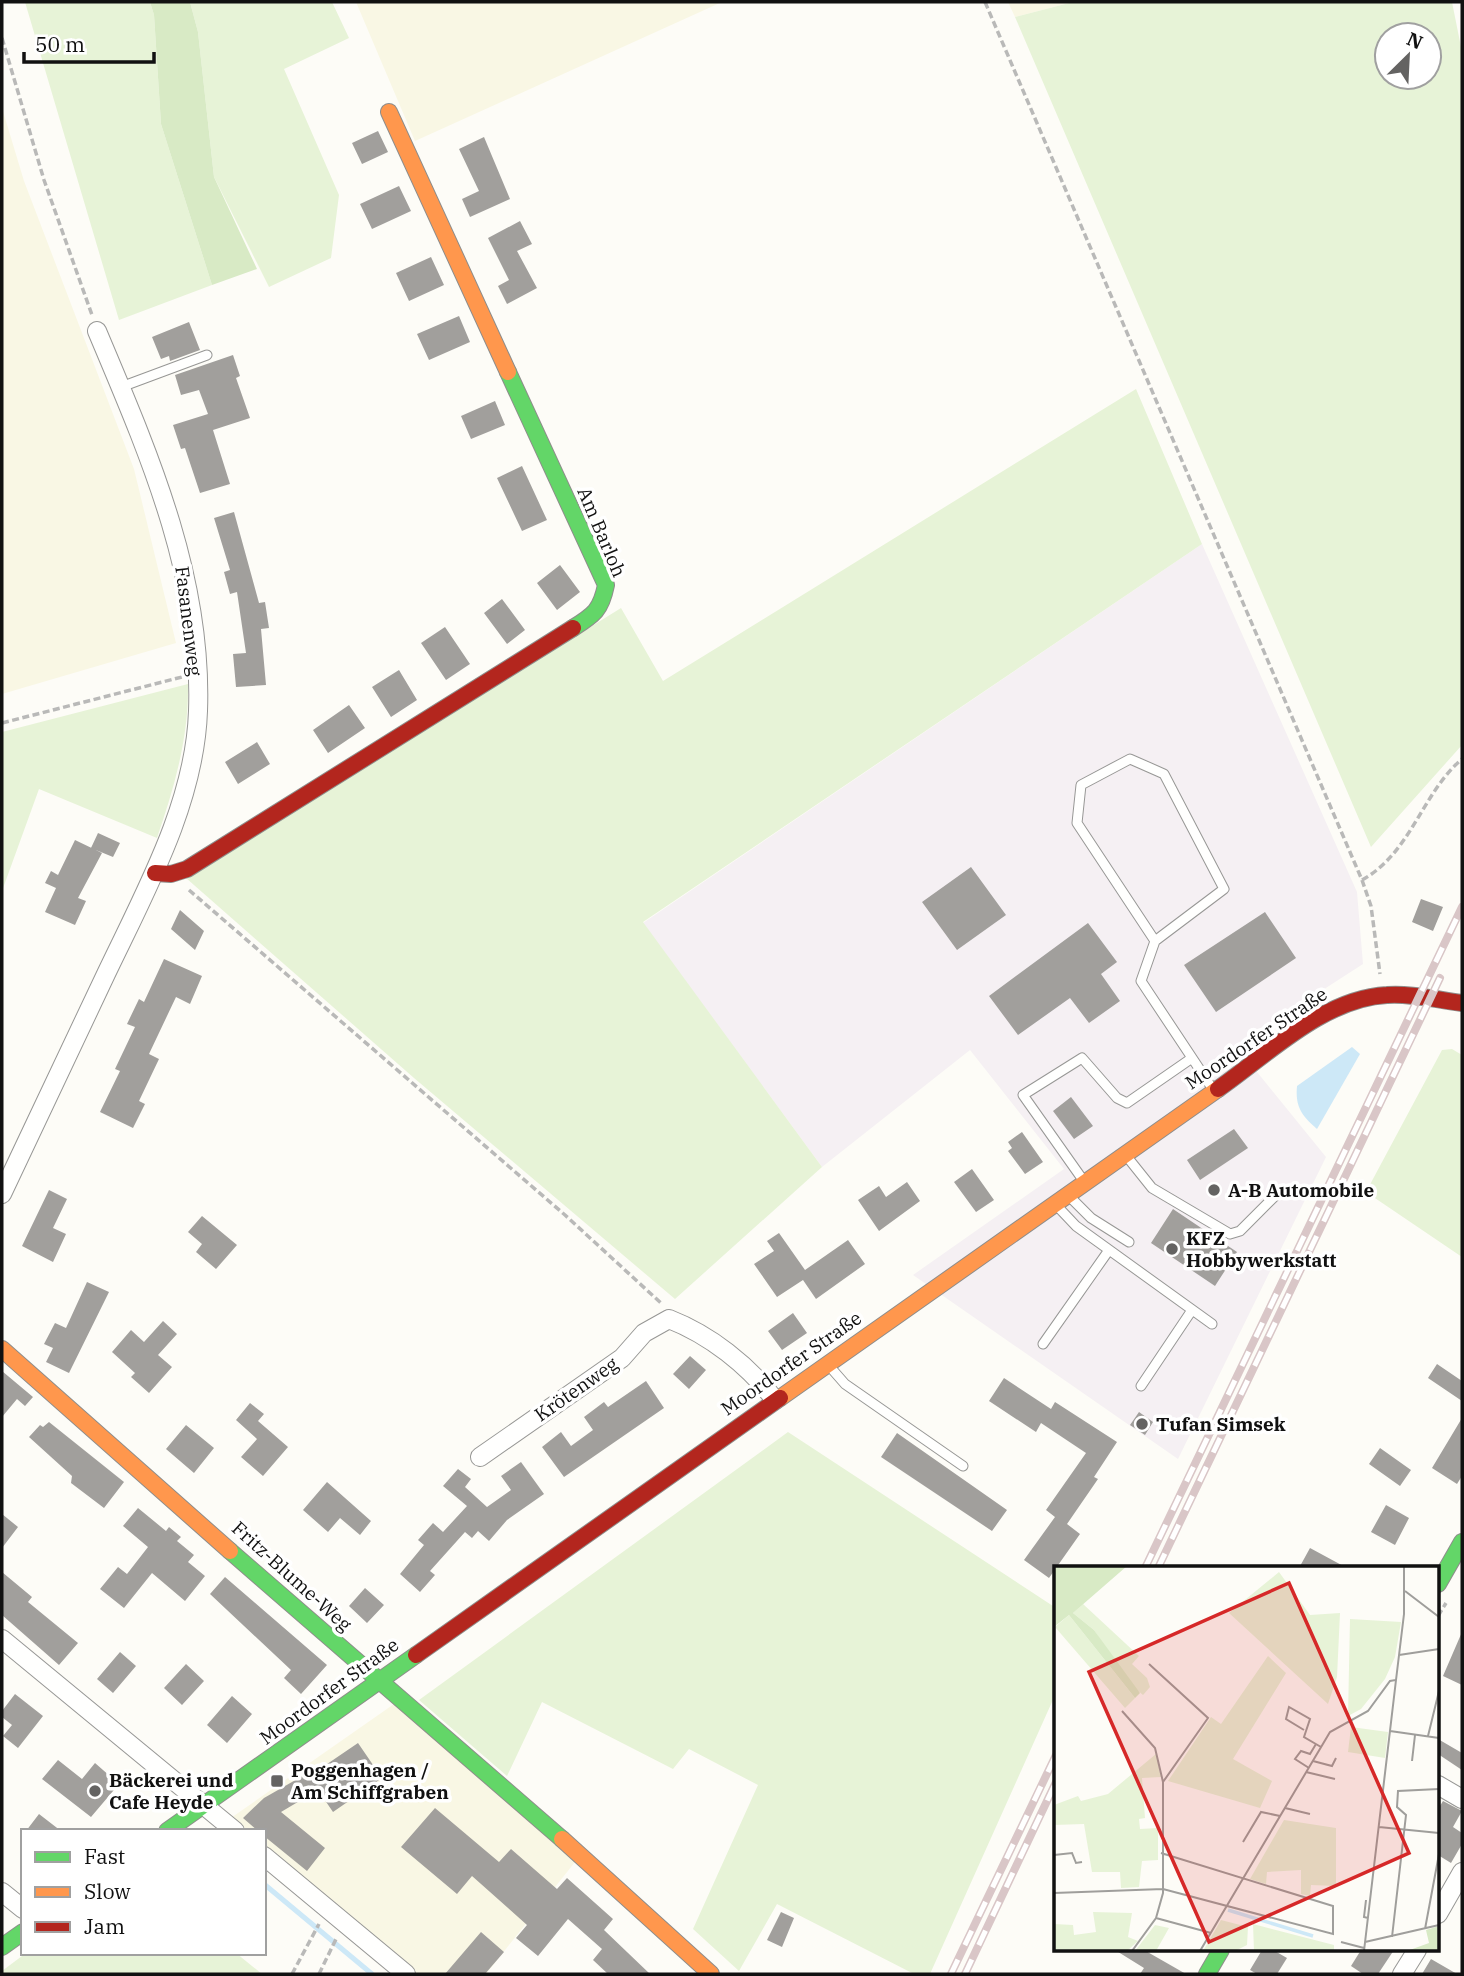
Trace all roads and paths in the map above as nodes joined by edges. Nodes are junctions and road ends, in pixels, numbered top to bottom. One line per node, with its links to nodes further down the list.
1 (985, 2): 11 (path)
2 (2, 38): 4 (path)
3 (389, 112): 10 (street, Am Barloh)
4 (97, 331): 6 (street, Fasanenweg)
5 (206, 355): 6 (lane)
6 (121, 387): 7 (street, Fasanenweg)
7 (197, 673): 8 (path); 10 (street, Fasanenweg)
8 (2, 723)
9 (1462, 759): 11 (path)
10 (163, 874): 19 (street, Fasanenweg); 25 (path)
11 (1362, 880): 13 (path)
12 (1155, 941): 12 (lane); 15 (lane)
13 (1384, 993): 14 (street, Moordorfer Straße); 16 (street, Moordorfer Straße)
14 (1462, 1003)
15 (1192, 1058): 16 (lane); 18 (lane)
16 (1213, 1091): 17 (street, Moordorfer Straße)
17 (1125, 1154): 18 (street, Moordorfer Straße); 20 (lane)
18 (1085, 1182): 21 (street, Moordorfer Straße)
19 (2, 1194)
20 (1275, 1196)
21 (1061, 1198): 22 (lane); 23 (lane); 29 (street, Moordorfer Straße)
22 (1129, 1242)
23 (1109, 1250): 24 (lane); 27 (lane)
24 (1192, 1310): 26 (lane); 30 (lane)
25 (669, 1319): 31 (street); 32 (street, Krötenweg)
26 (1212, 1324)
27 (1043, 1345)
28 (2, 1349): 37 (street, Fritz-Blume-Weg)
29 (827, 1364): 31 (street, Moordorfer Straße); 33 (lane)
30 (1141, 1386)
31 (775, 1400): 37 (street, Moordorfer Straße)
32 (480, 1457)
33 (963, 1466)
34 (1462, 1542): 35 (street)
35 (1440, 1580)
36 (2, 1639): 40 (street)
37 (378, 1681): 40 (street, Moordorfer Straße); 57 (street, Fritz-Blume-Weg)
38 (1440, 1786): 39 (street)
39 (1462, 1799)
40 (204, 1805): 41 (street, Moordorfer Straße); 42 (street)
41 (170, 1829)
42 (233, 1829)
43 (266, 1858): 56 (street)
44 (1462, 1872): 47 (street)
45 (2, 1892): 46 (street)
46 (21, 1907)
47 (1440, 1910)
48 (320, 1923): 54 (path)
49 (21, 1933): 51 (street)
50 (337, 1937): 55 (path)
51 (2, 1947)
52 (1220, 1952): 58 (street)
53 (1416, 1952): 59 (street)
54 (292, 1974)
55 (319, 1974)
56 (406, 1974)
57 (711, 1974)
58 (1207, 1974)
59 (1402, 1974)

